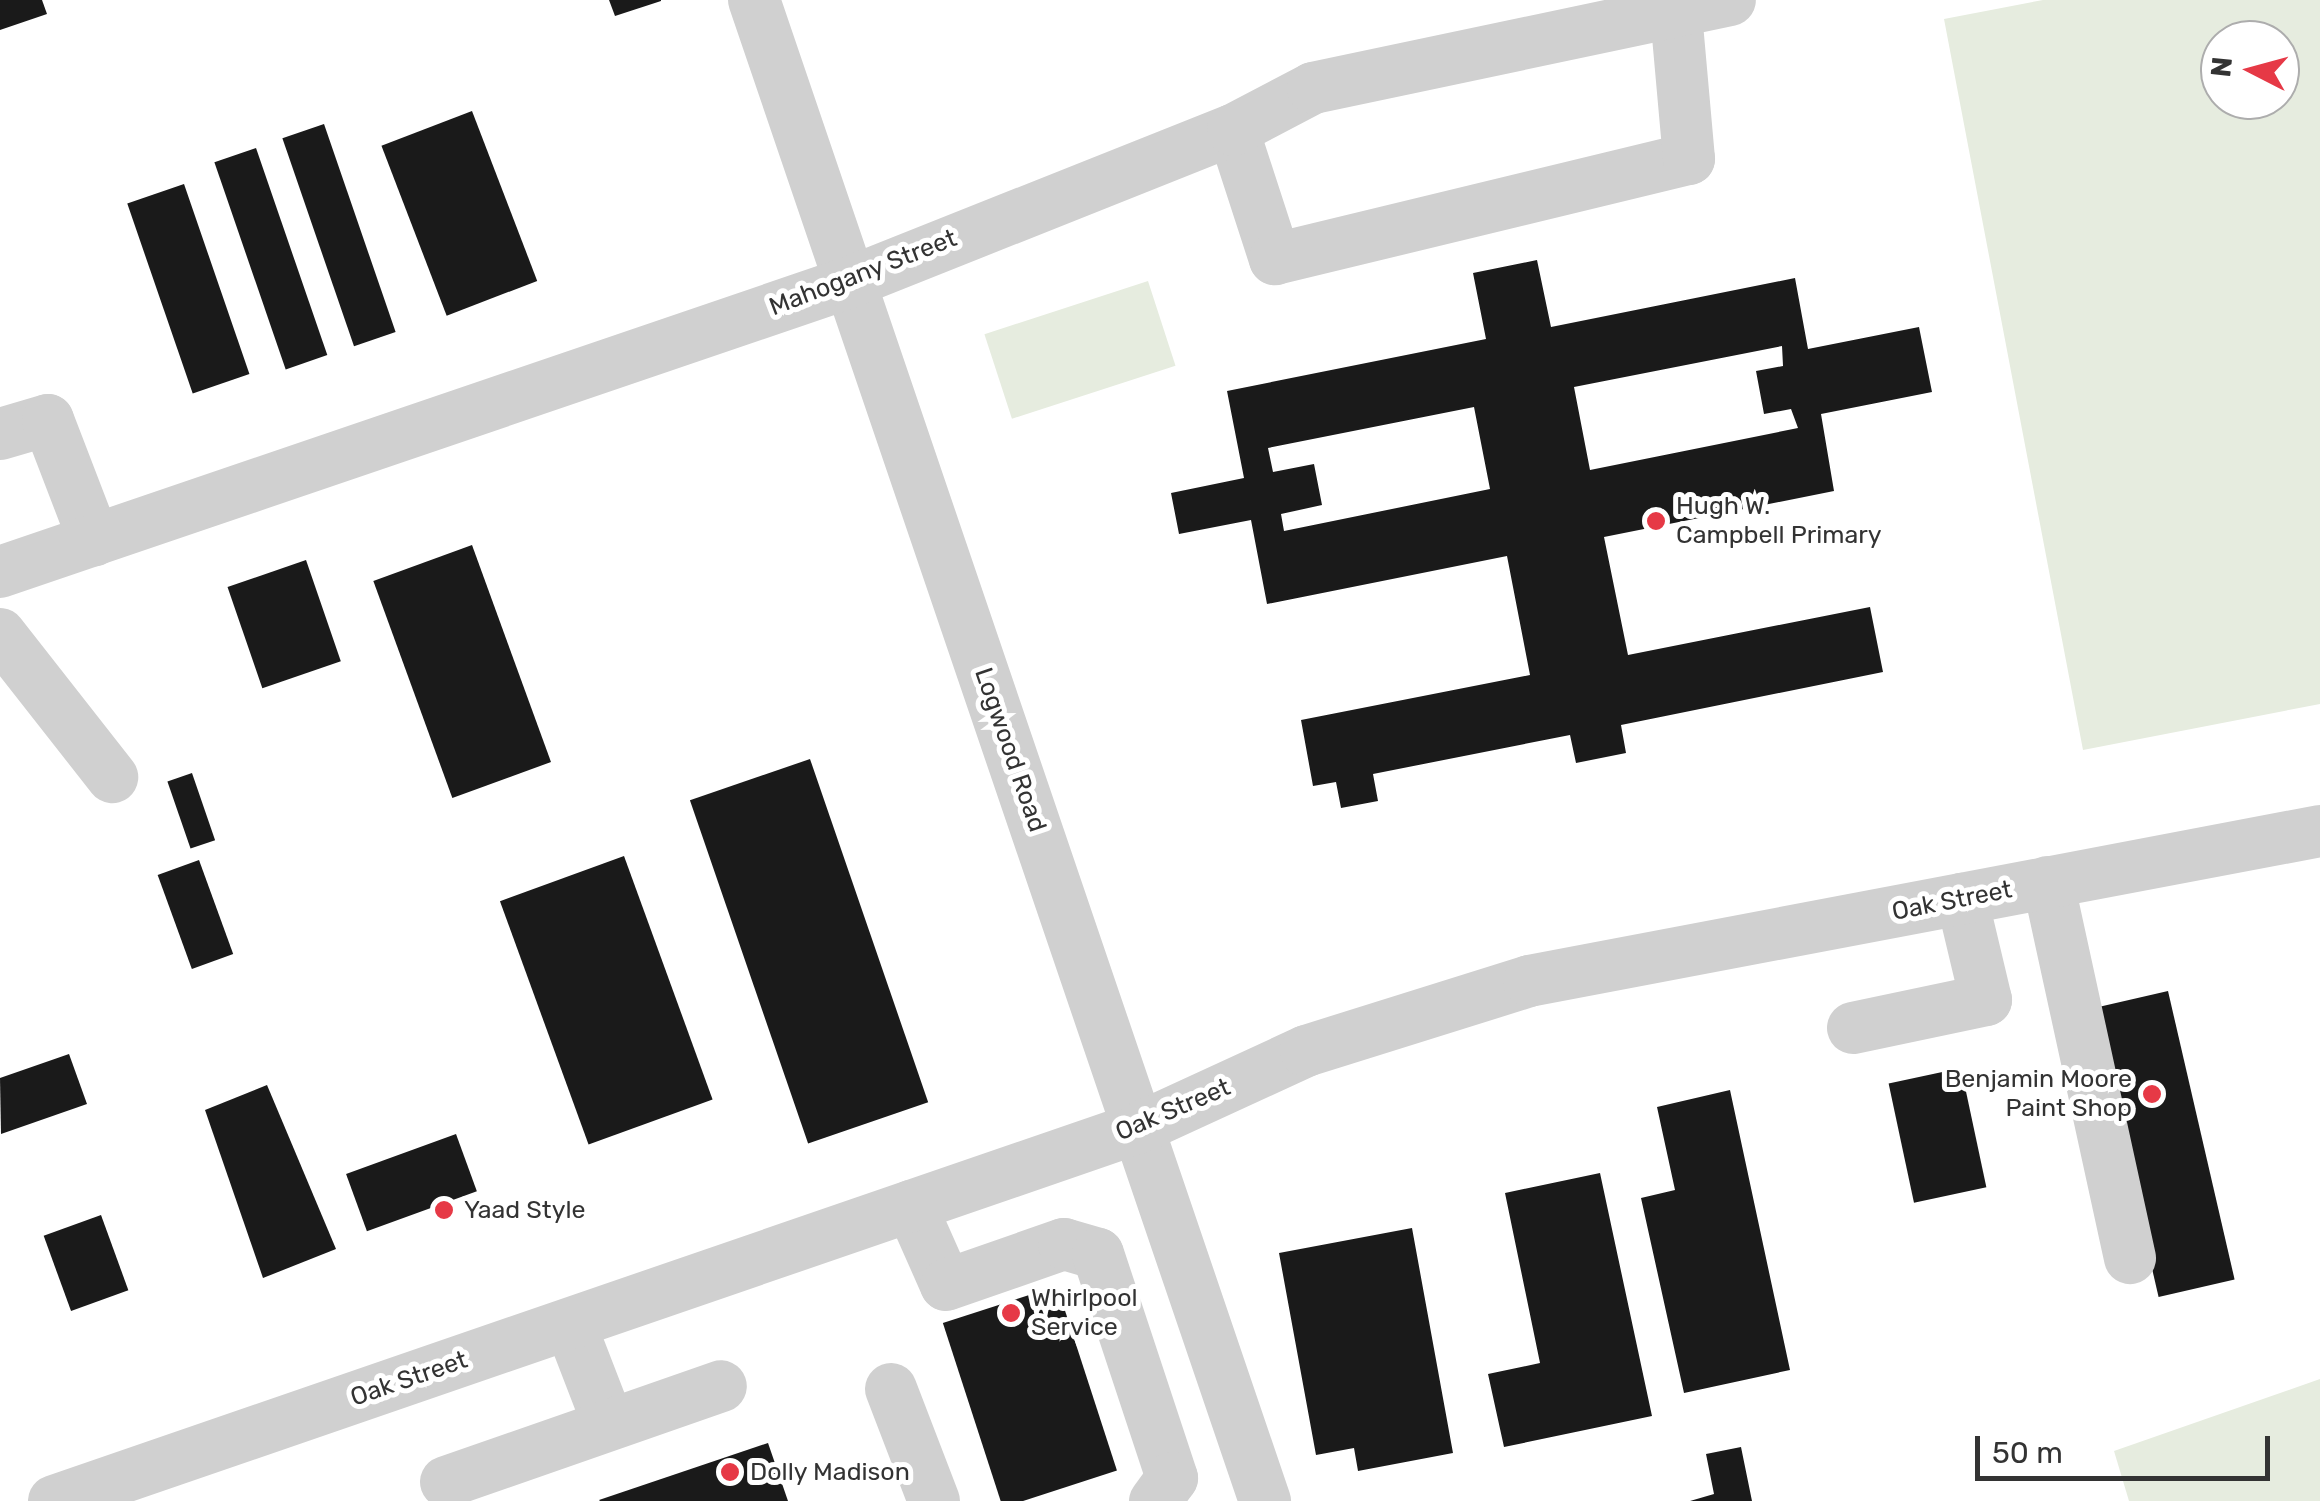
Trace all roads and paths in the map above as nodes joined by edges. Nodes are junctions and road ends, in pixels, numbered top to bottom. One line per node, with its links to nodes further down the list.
1 (754, 0): 5 (street, Logwood Road)
2 (1730, 0): 3 (street, Mahogany Street)
3 (1676, 12): 4 (street, Mahogany Street); 4 (street)
4 (1233, 130): 5 (street, Mahogany Street)
5 (848, 283): 7 (street, Mahogany Street); 15 (street, Logwood Road)
6 (0, 434): 7 (street)
7 (94, 540): 8 (street, Mahogany Street)
8 (0, 572)
9 (0, 634): 10 (street)
10 (112, 777)
11 (2320, 831): 12 (street, Oak Street)
12 (2048, 882): 13 (street, Oak Street); 17 (street)
13 (1962, 899): 14 (street); 15 (street, Oak Street)
14 (1852, 1028)
15 (1141, 1127): 16 (street, Oak Street); 26 (street, Logwood Road)
16 (910, 1206): 18 (street, Oak Street); 25 (street)
17 (2130, 1258)
18 (570, 1324): 21 (street); 23 (street, Oak Street)
19 (721, 1386): 21 (street)
20 (892, 1389): 24 (street)
21 (606, 1420): 22 (street)
22 (446, 1482)
23 (54, 1501)
24 (934, 1501)
25 (1155, 1501)
26 (1266, 1501)

